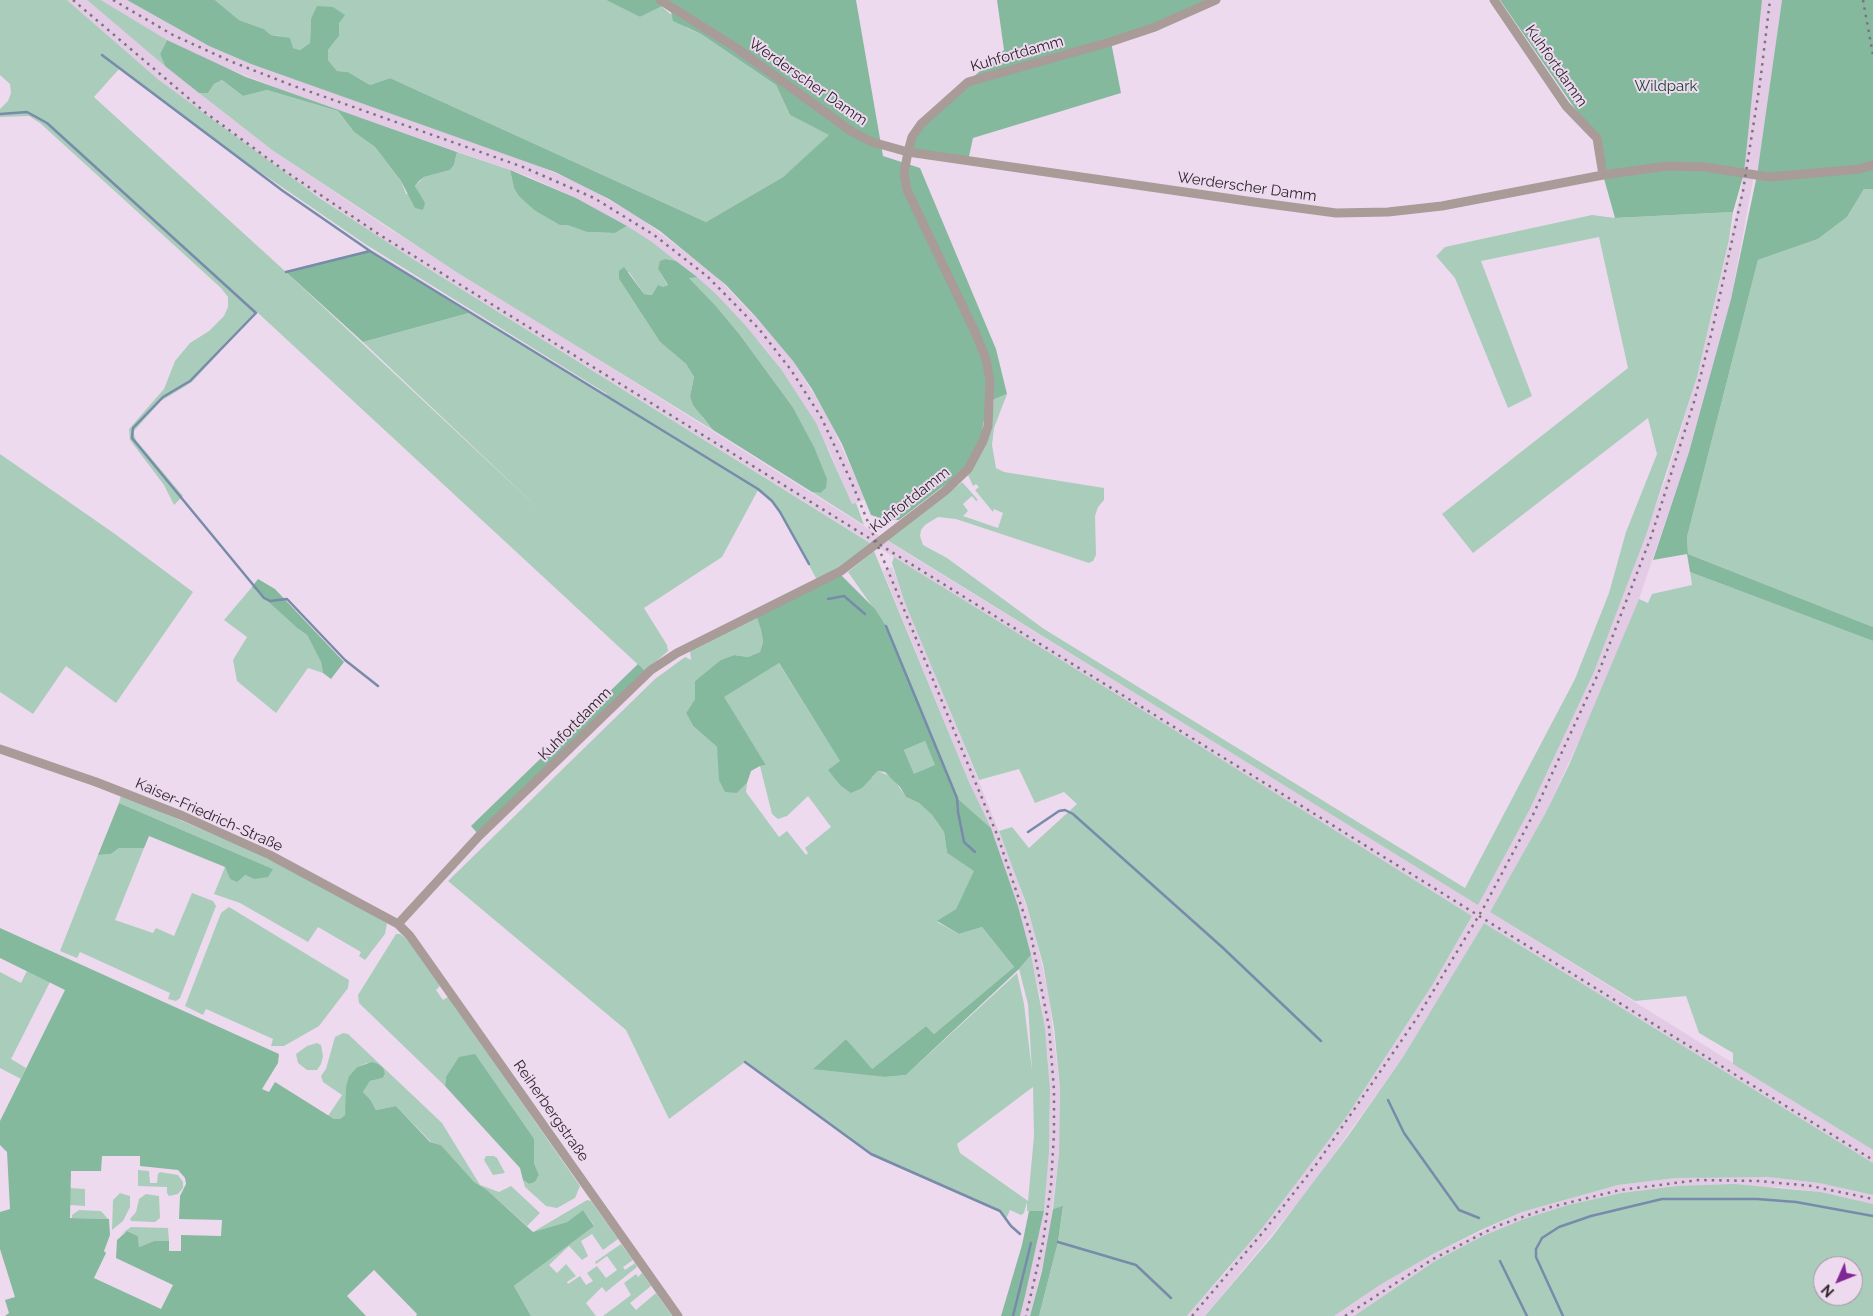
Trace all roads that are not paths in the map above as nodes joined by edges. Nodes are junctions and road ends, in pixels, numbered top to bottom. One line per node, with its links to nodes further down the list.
1 (660, 0): 4 (street, Werderscher Damm)
2 (1216, 0): 4 (street, Kuhfortdamm)
3 (1494, 0): 6 (street, Kuhfortdamm)
4 (908, 152): 6 (street, Werderscher Damm); 8 (street, Kuhfortdamm)
5 (1873, 166): 6 (street, Werderscher Damm)
6 (1602, 174)
7 (0, 749): 8 (street, Kaiser-Friedrich-Straße)
8 (398, 924): 9 (street, Reiherbergstraße)
9 (678, 1316)

